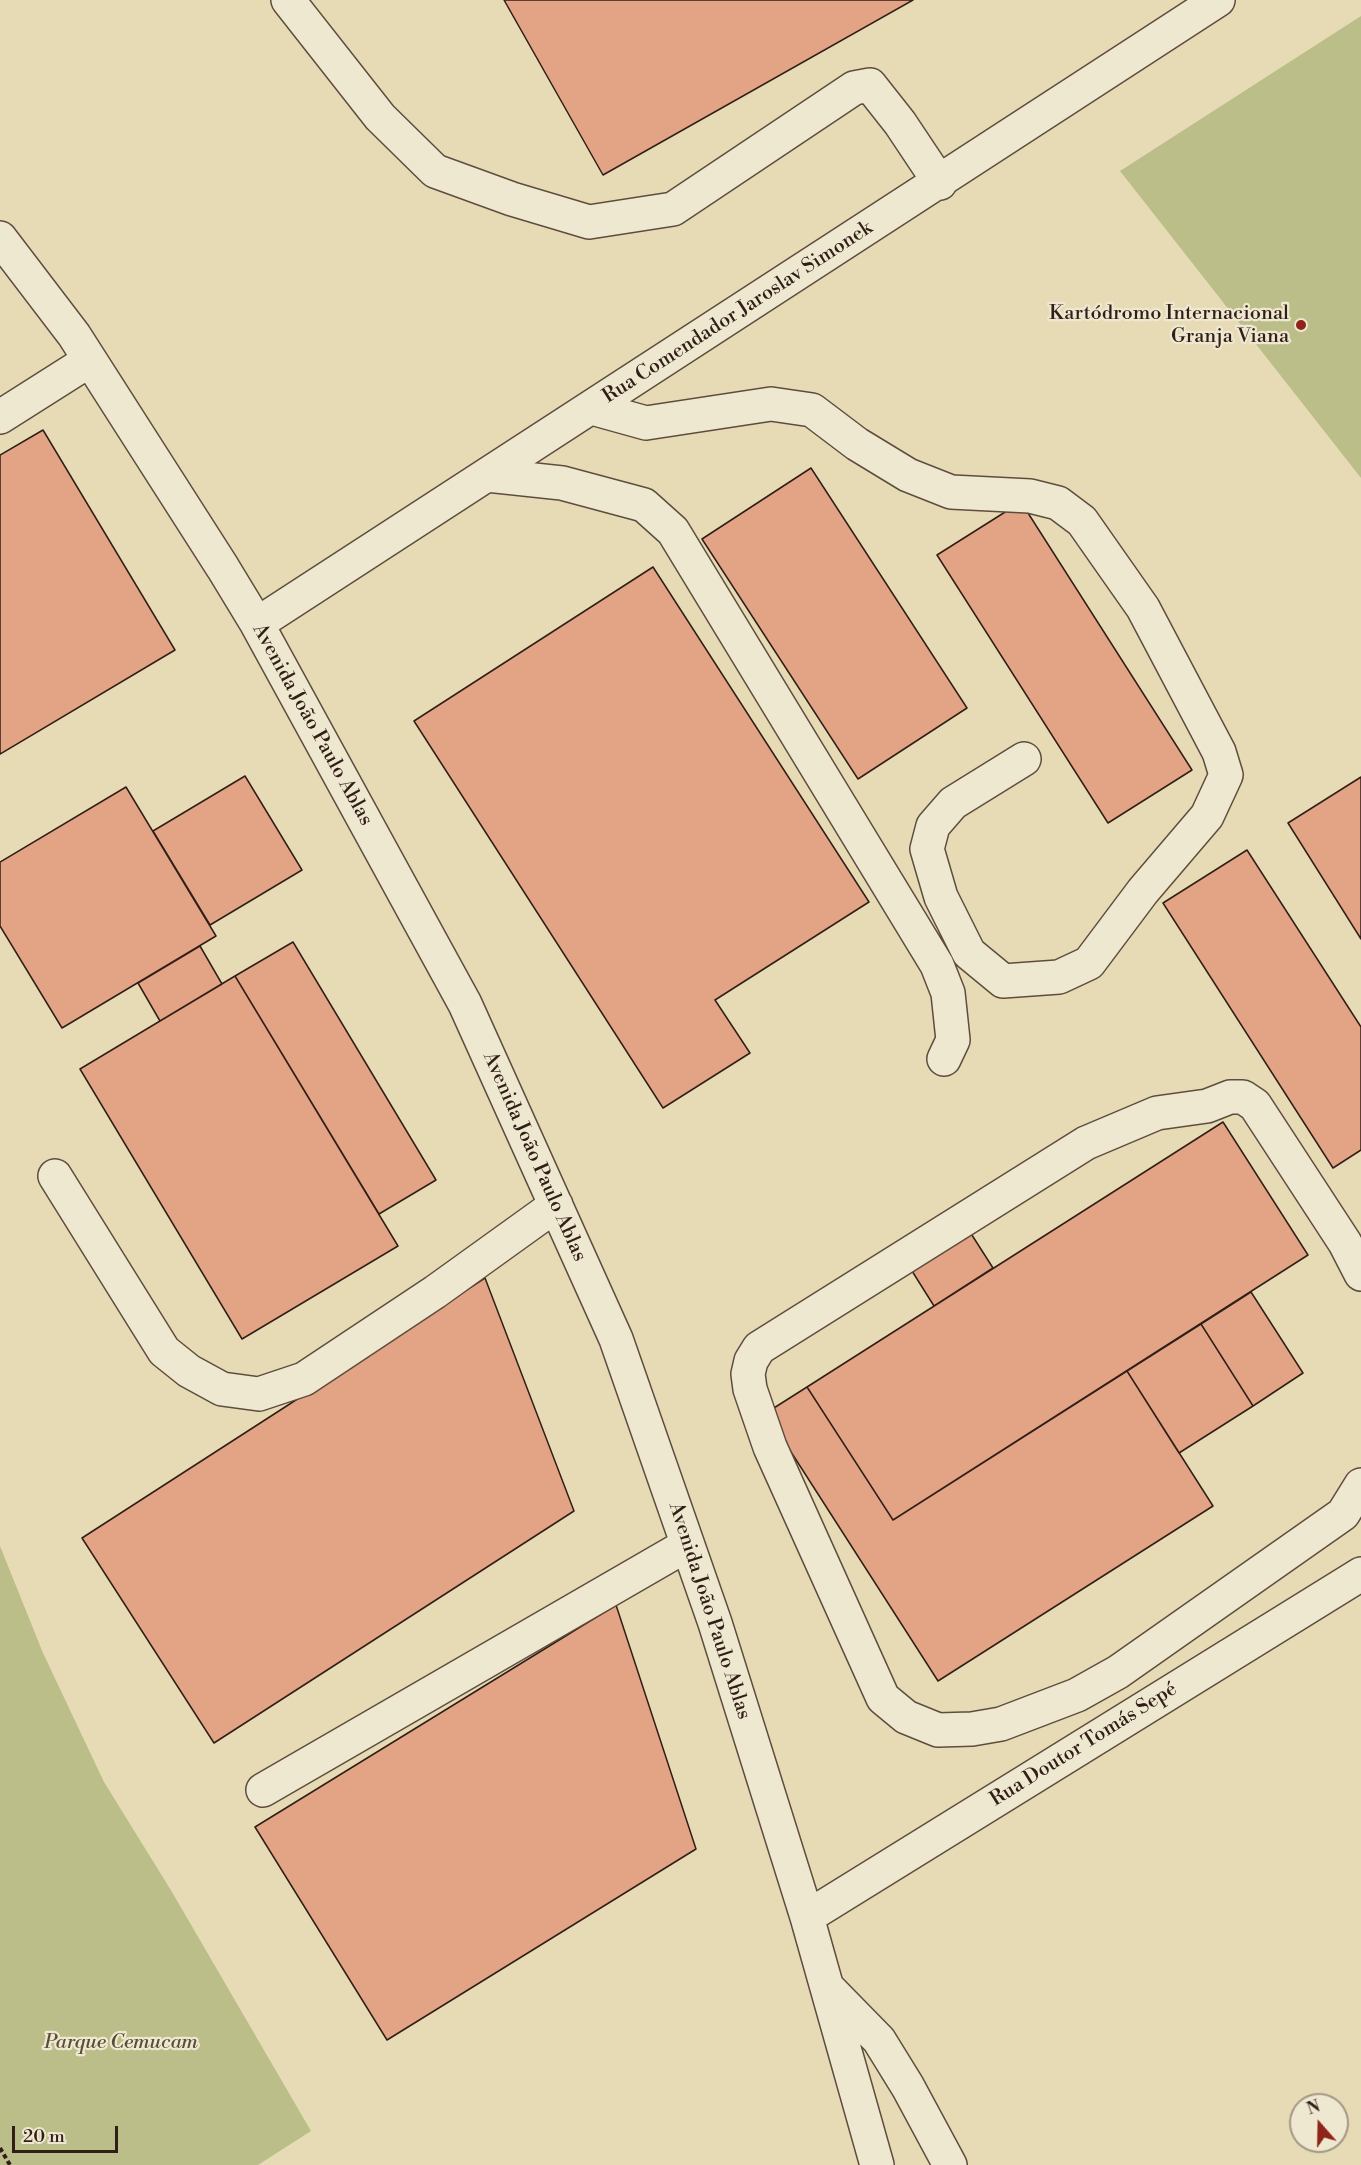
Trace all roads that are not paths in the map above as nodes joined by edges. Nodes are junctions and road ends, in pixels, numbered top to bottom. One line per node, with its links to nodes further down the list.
1 (288, 0): 3 (street)
2 (1218, 0): 3 (street, Rua Comendador Jaroslav Simonek)
3 (940, 183): 6 (street, Rua Comendador Jaroslav Simonek)
4 (0, 238): 5 (street, Avenida João Paulo Ablas)
5 (90, 360): 7 (street); 9 (street, Avenida João Paulo Ablas)
6 (592, 408): 8 (street, Rua Comendador Jaroslav Simonek); 10 (street)
7 (0, 417)
8 (488, 475): 9 (street, Rua Comendador Jaroslav Simonek); 11 (street)
9 (257, 624): 13 (street, Avenida João Paulo Ablas)
10 (1024, 759)
11 (944, 1059)
12 (55, 1176): 13 (street)
13 (556, 1205): 16 (street, Avenida João Paulo Ablas)
14 (1361, 1274): 15 (street)
15 (1361, 1485)
16 (687, 1545): 18 (street); 19 (street, Avenida João Paulo Ablas)
17 (1361, 1574): 19 (street, Rua Doutor Tomás Sepé)
18 (263, 1790)
19 (807, 1917): 20 (street, Avenida João Paulo Ablas)
20 (827, 1986): 21 (street, Avenida João Paulo Ablas); 22 (street)
21 (877, 2165)
22 (950, 2165)

